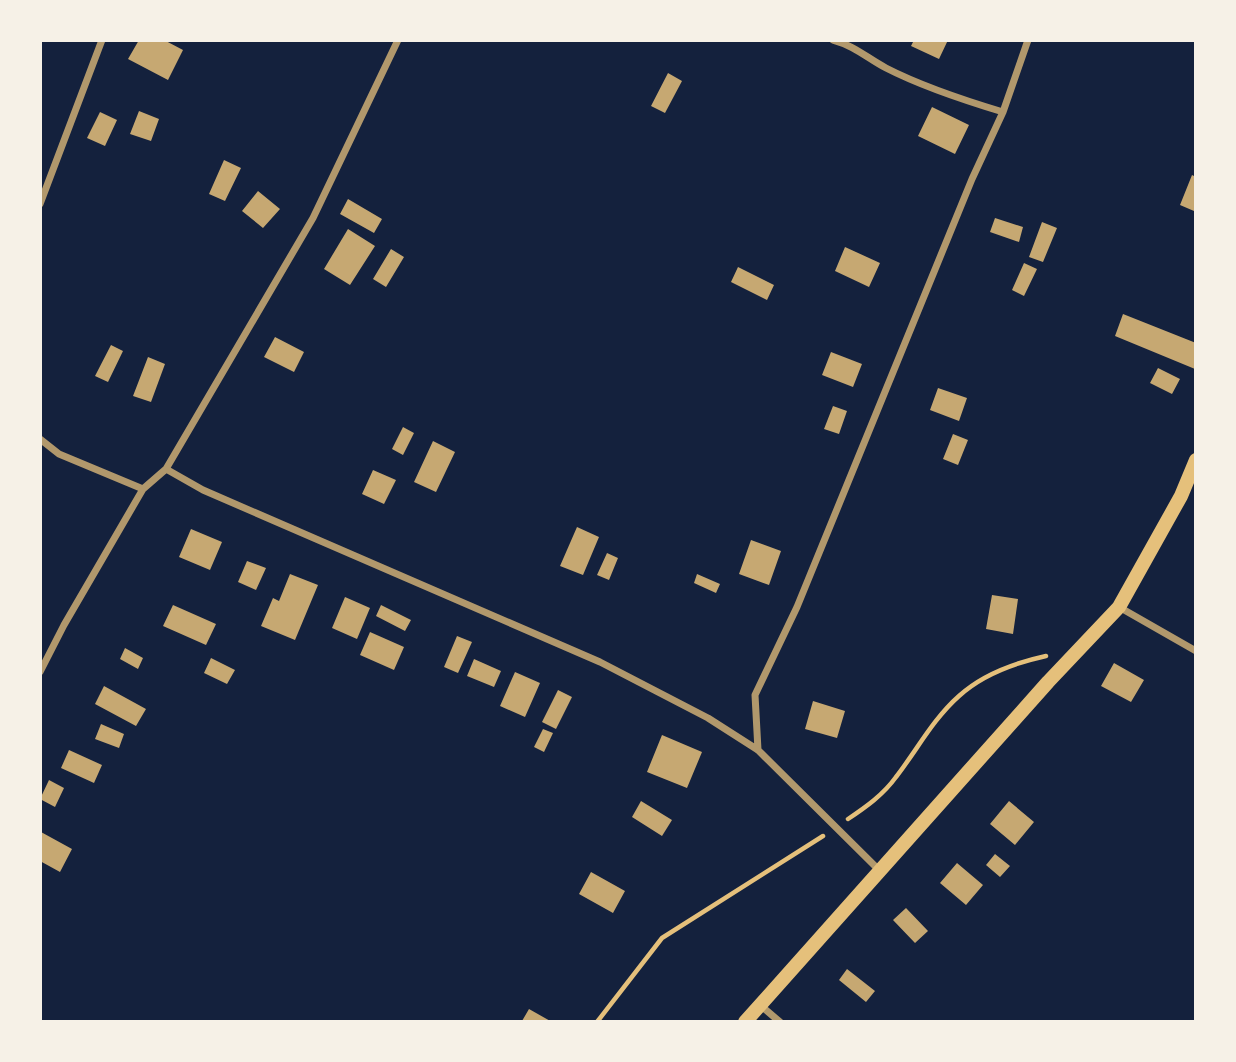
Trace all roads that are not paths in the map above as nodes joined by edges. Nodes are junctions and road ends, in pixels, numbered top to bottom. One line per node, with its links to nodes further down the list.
1 (102, 40): 6 (street)
2 (398, 40): 9 (street)
3 (833, 40): 5 (street)
4 (1028, 40): 5 (street)
5 (1003, 112): 14 (street)
6 (40, 204)
7 (40, 439): 10 (street)
8 (1196, 460): 11 (main road)
9 (166, 469): 10 (street); 14 (street)
10 (143, 489): 13 (street)
11 (1119, 607): 12 (street); 15 (main road)
12 (1196, 651)
13 (40, 672)
14 (758, 750): 15 (street)
15 (880, 871): 16 (main road)
16 (760, 1005): 17 (main road); 18 (street)
17 (745, 1022)
18 (780, 1022)

